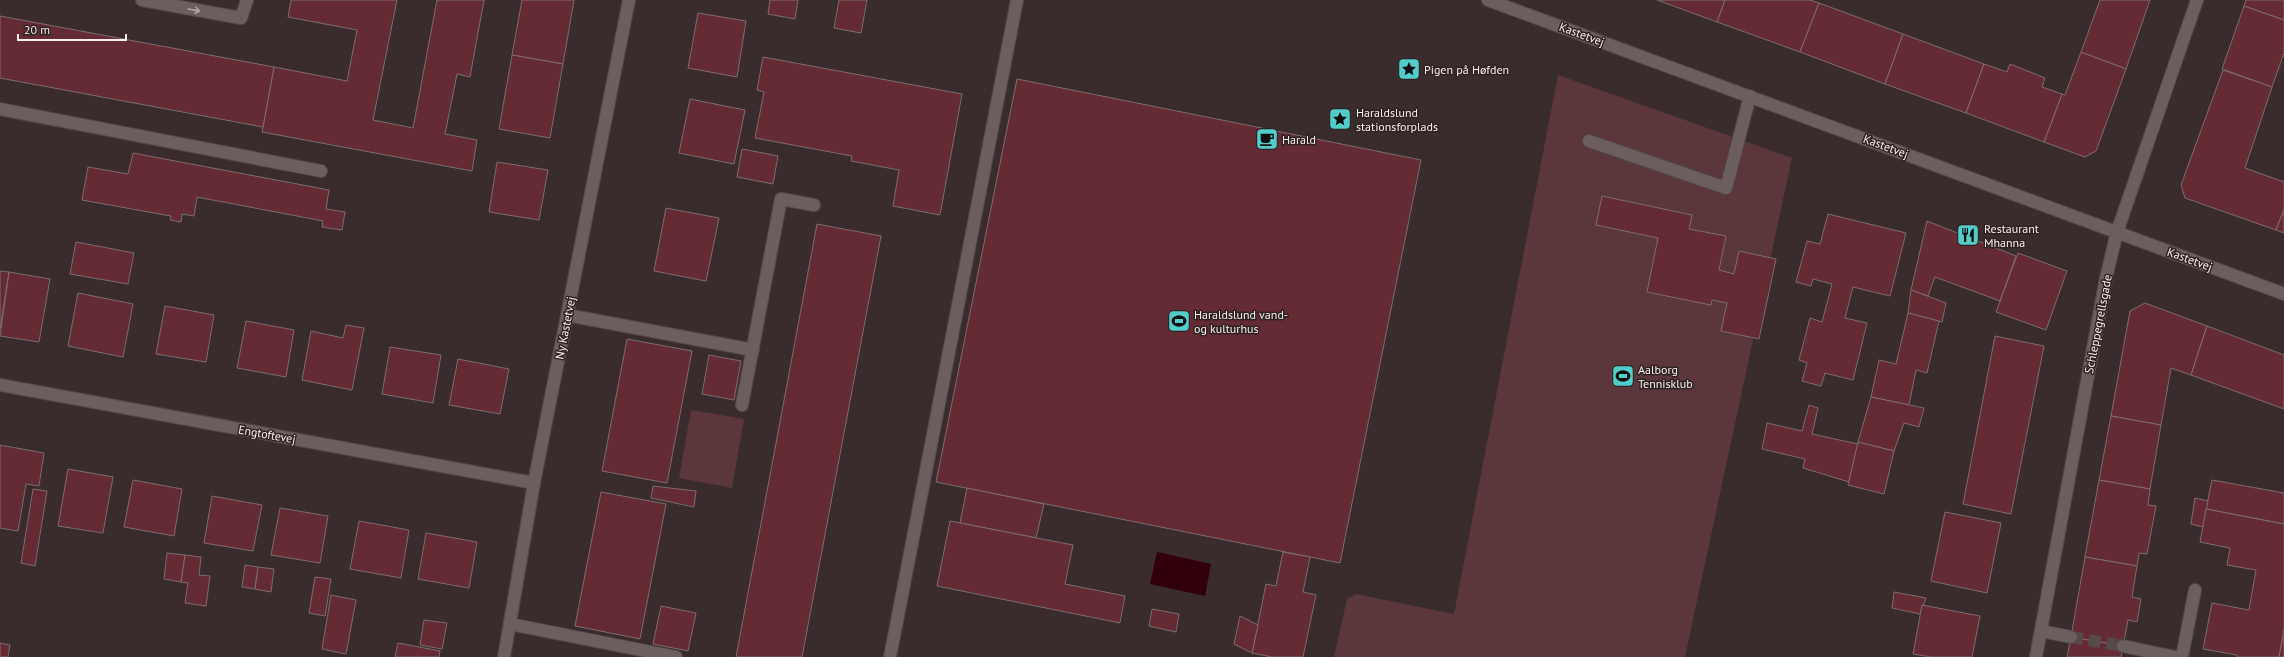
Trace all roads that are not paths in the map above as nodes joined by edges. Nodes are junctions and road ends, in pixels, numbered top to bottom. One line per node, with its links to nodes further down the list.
1 (142, 0): 2 (street, one-way to 2)
2 (247, 0)
3 (629, 0): 14 (street, Ny Kastetvej)
4 (1017, 0): 26 (street)
5 (1488, 0): 7 (street, Kastetvej)
6 (2197, 0): 12 (street, Schleppegrellsgade)
7 (1750, 96): 9 (street); 12 (street, Kastetvej)
8 (0, 109): 10 (street)
9 (1589, 141)
10 (321, 171)
11 (814, 205): 15 (street)
12 (2117, 232): 13 (street, Kastetvej); 21 (street, Schleppegrellsgade)
13 (2284, 294)
14 (567, 315): 15 (street); 18 (street, Ny Kastetvej)
15 (753, 350): 17 (street)
16 (0, 385): 18 (street, Engtoftevej)
17 (742, 405)
18 (534, 483): 20 (street, Ny Kastetvej)
19 (2194, 590): 29 (street)
20 (510, 624): 24 (street, Ny Kastetvej); 25 (street)
21 (2041, 631): 22 (street); 27 (street, Schleppegrellsgade)
22 (2071, 637)
23 (2123, 646): 28 (street)
24 (504, 657)
25 (676, 657)
26 (890, 657)
27 (2036, 657)
28 (2175, 657)
29 (2182, 657)

